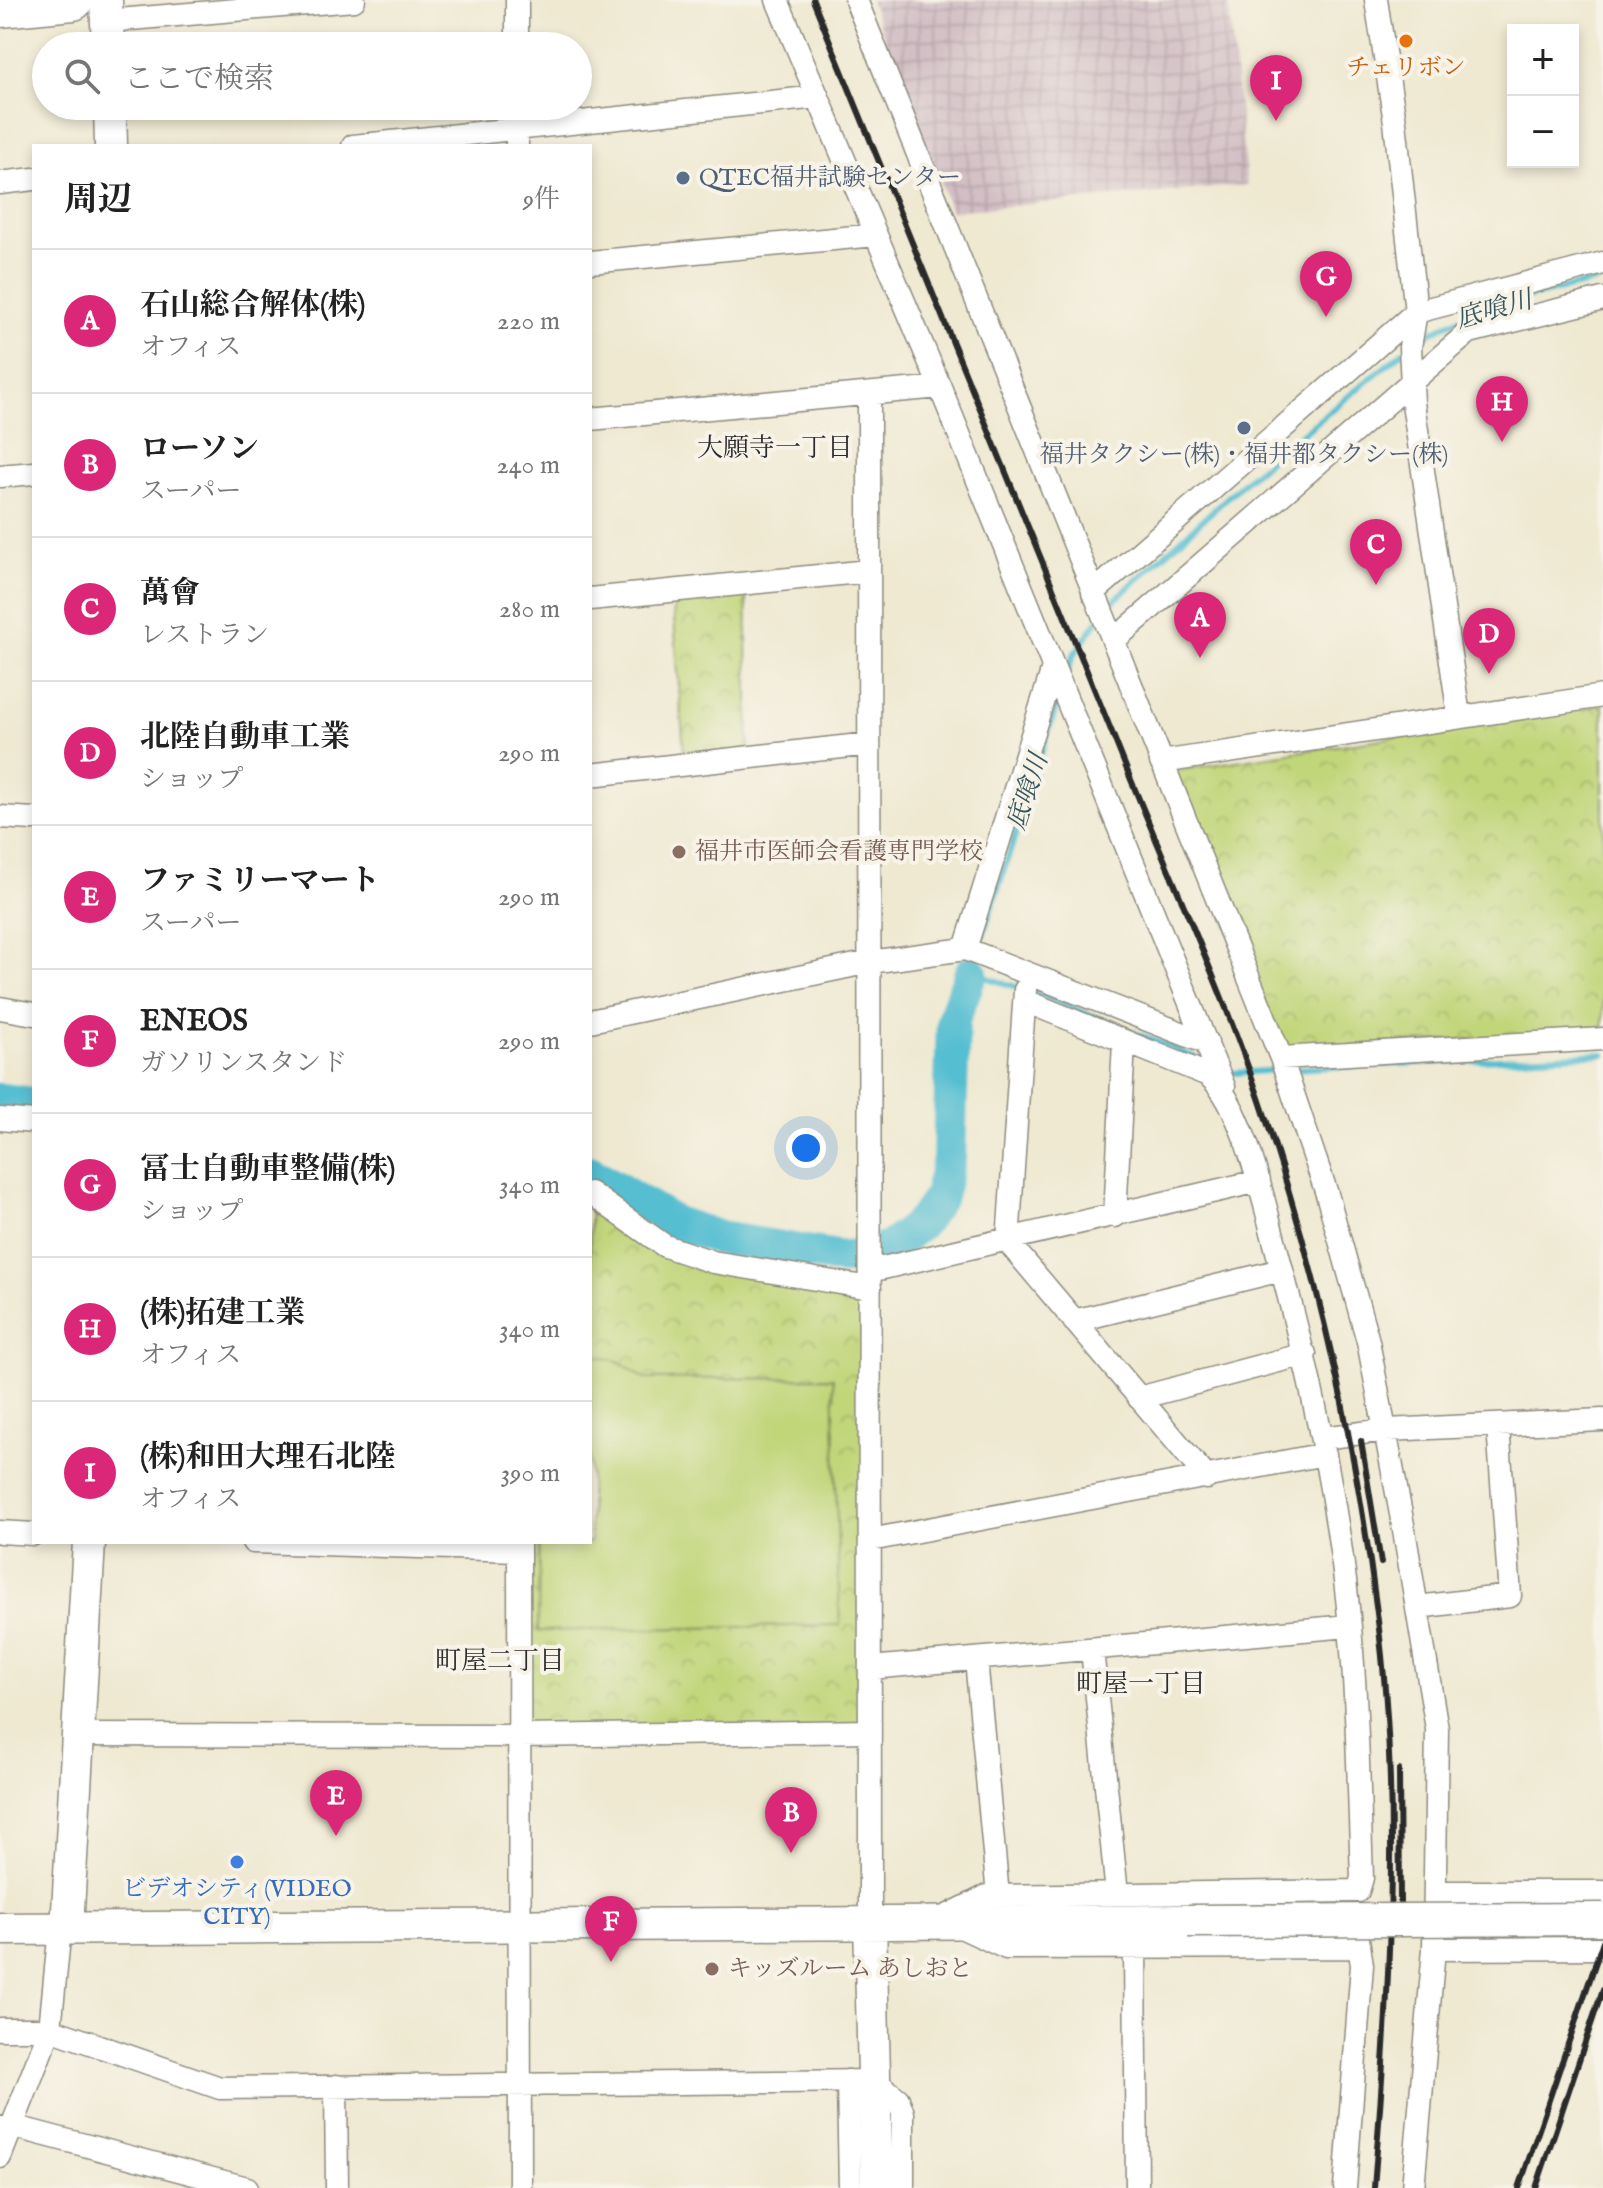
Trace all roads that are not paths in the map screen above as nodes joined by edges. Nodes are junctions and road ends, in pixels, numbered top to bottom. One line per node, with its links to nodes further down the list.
1 (73, 0): 7 (highway)
2 (354, 0): 8 (street)
3 (517, 0): 9 (street)
4 (777, 0): 10 (street)
5 (856, 0): 29 (street)
6 (1376, 0): 21 (street)
7 (0, 7)
8 (107, 22)
9 (517, 32)
10 (818, 97): 12 (street); 17 (street)
11 (110, 120): 13 (street)
12 (517, 137): 14 (street)
13 (111, 144)
14 (389, 144)
15 (32, 179): 16 (street)
16 (0, 183)
17 (876, 235): 18 (street); 23 (street)
18 (592, 262)
19 (1603, 263): 21 (street)
20 (1603, 299): 22 (street)
21 (1416, 312): 22 (street); 29 (street)
22 (1413, 378): 31 (street); 34 (street)
23 (940, 387): 24 (street); 32 (street)
24 (869, 394): 25 (street); 28 (street)
25 (592, 419)
26 (32, 473): 27 (street)
27 (0, 476)
28 (869, 571): 30 (street); 35 (street)
29 (1093, 593): 31 (street)
30 (592, 599)
31 (1113, 641): 36 (street)
32 (1053, 668): 40 (street); 49 (street)
33 (1603, 696): 34 (street)
34 (1459, 716): 36 (street)
35 (869, 744): 37 (street); 41 (street)
36 (1161, 762): 50 (street)
37 (592, 775)
38 (0, 817): 39 (street)
39 (32, 819)
40 (965, 949): 41 (street); 42 (street)
41 (870, 962): 46 (street); 59 (street)
42 (1027, 973): 43 (street); 49 (street)
43 (1025, 1001): 48 (street); 57 (street)
44 (0, 1008): 45 (street)
45 (32, 1014)
46 (592, 1021)
47 (1603, 1039): 50 (street)
48 (1124, 1042): 51 (street); 56 (street)
49 (1207, 1043): 51 (street)
50 (1281, 1058): 65 (street)
51 (1224, 1088): 54 (street)
52 (0, 1119): 53 (street)
53 (32, 1122)
54 (1259, 1181): 56 (street); 58 (street)
55 (592, 1194): 59 (street)
56 (1115, 1216): 57 (street)
57 (1008, 1242): 59 (street); 60 (street)
58 (1282, 1270): 60 (street); 61 (street)
59 (870, 1280): 70 (street)
60 (1074, 1321): 62 (street)
61 (1305, 1354): 62 (street); 66 (street)
62 (1139, 1398): 67 (street)
63 (1603, 1420): 64 (street)
64 (1498, 1425): 65 (street); 74 (street)
65 (1386, 1430): 66 (street); 74 (street)
66 (1324, 1446): 67 (street); 75 (street)
67 (1207, 1478): 70 (street)
68 (0, 1532): 69 (street)
69 (32, 1534)
70 (870, 1540): 78 (street)
71 (89, 1544): 80 (street)
72 (406, 1544): 73 (street)
73 (519, 1546): 81 (street)
74 (1417, 1607): 83 (street)
75 (1349, 1626): 76 (street); 82 (street)
76 (1092, 1649): 77 (street); 85 (street)
77 (976, 1659): 78 (street); 86 (street)
78 (870, 1668): 79 (street)
79 (870, 1731): 81 (street); 88 (street)
80 (78, 1735): 81 (street); 91 (street)
81 (520, 1736): 90 (street)
82 (1358, 1891): 85 (street); 93 (street)
83 (1435, 1892): 84 (street); 96 (street)
84 (1603, 1892)
85 (1117, 1894): 86 (street)
86 (998, 1896): 89 (street)
87 (1603, 1919): 89 (street, bridge)
88 (870, 1923): 89 (street); 90 (street); 99 (street)
89 (943, 1923): 95 (street)
90 (520, 1926): 91 (street); 100 (street)
91 (63, 1928): 92 (street); 98 (street)
92 (0, 1929)
93 (1357, 1947): 95 (street); 111 (street)
94 (1603, 1948): 96 (street)
95 (1135, 1949): 110 (street)
96 (1434, 1949): 112 (street)
97 (0, 2029): 98 (street)
98 (50, 2029): 101 (street); 102 (street)
99 (861, 2081): 100 (street); 107 (street); 108 (street); 109 (street)
100 (520, 2083): 101 (street); 106 (street)
101 (336, 2086): 105 (street)
102 (6, 2127): 103 (street); 104 (street)
103 (0, 2157)
104 (247, 2188)
105 (337, 2188)
106 (520, 2188)
107 (850, 2188)
108 (877, 2188)
109 (903, 2188)
110 (1137, 2188)
111 (1345, 2188)
112 (1413, 2188)

